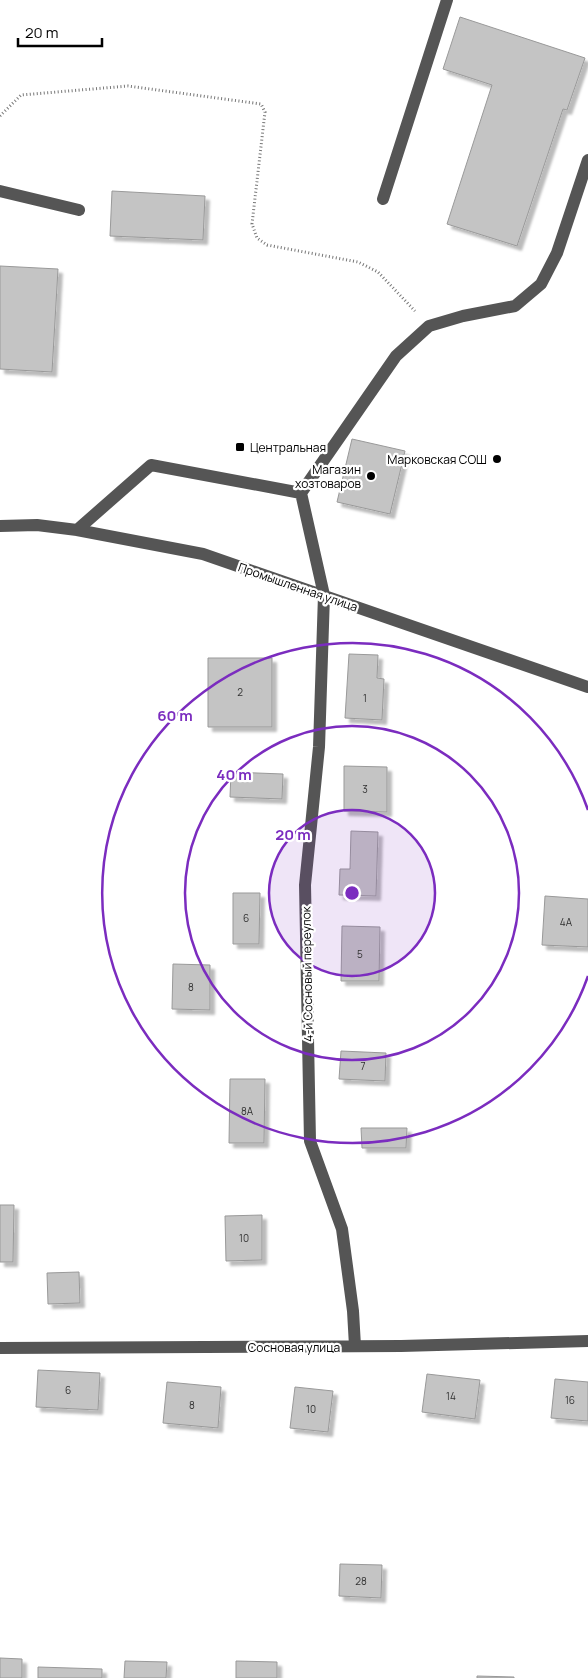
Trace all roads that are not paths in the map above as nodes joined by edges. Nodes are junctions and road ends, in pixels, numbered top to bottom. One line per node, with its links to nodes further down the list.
1 (446, 0): 4 (street)
2 (588, 160): 6 (street)
3 (0, 191): 5 (street)
4 (383, 199)
5 (78, 210)
6 (301, 493): 8 (street); 9 (street, 4-й Сосновый переулок)
7 (0, 526): 8 (street, Промышленная улица)
8 (77, 530): 9 (street, Промышленная улица)
9 (324, 595): 10 (street, Промышленная улица); 12 (street, 4-й Сосновый переулок)
10 (588, 687)
11 (588, 1341): 12 (street, Сосновая улица)
12 (355, 1346): 13 (street, Сосновая улица)
13 (0, 1348)

